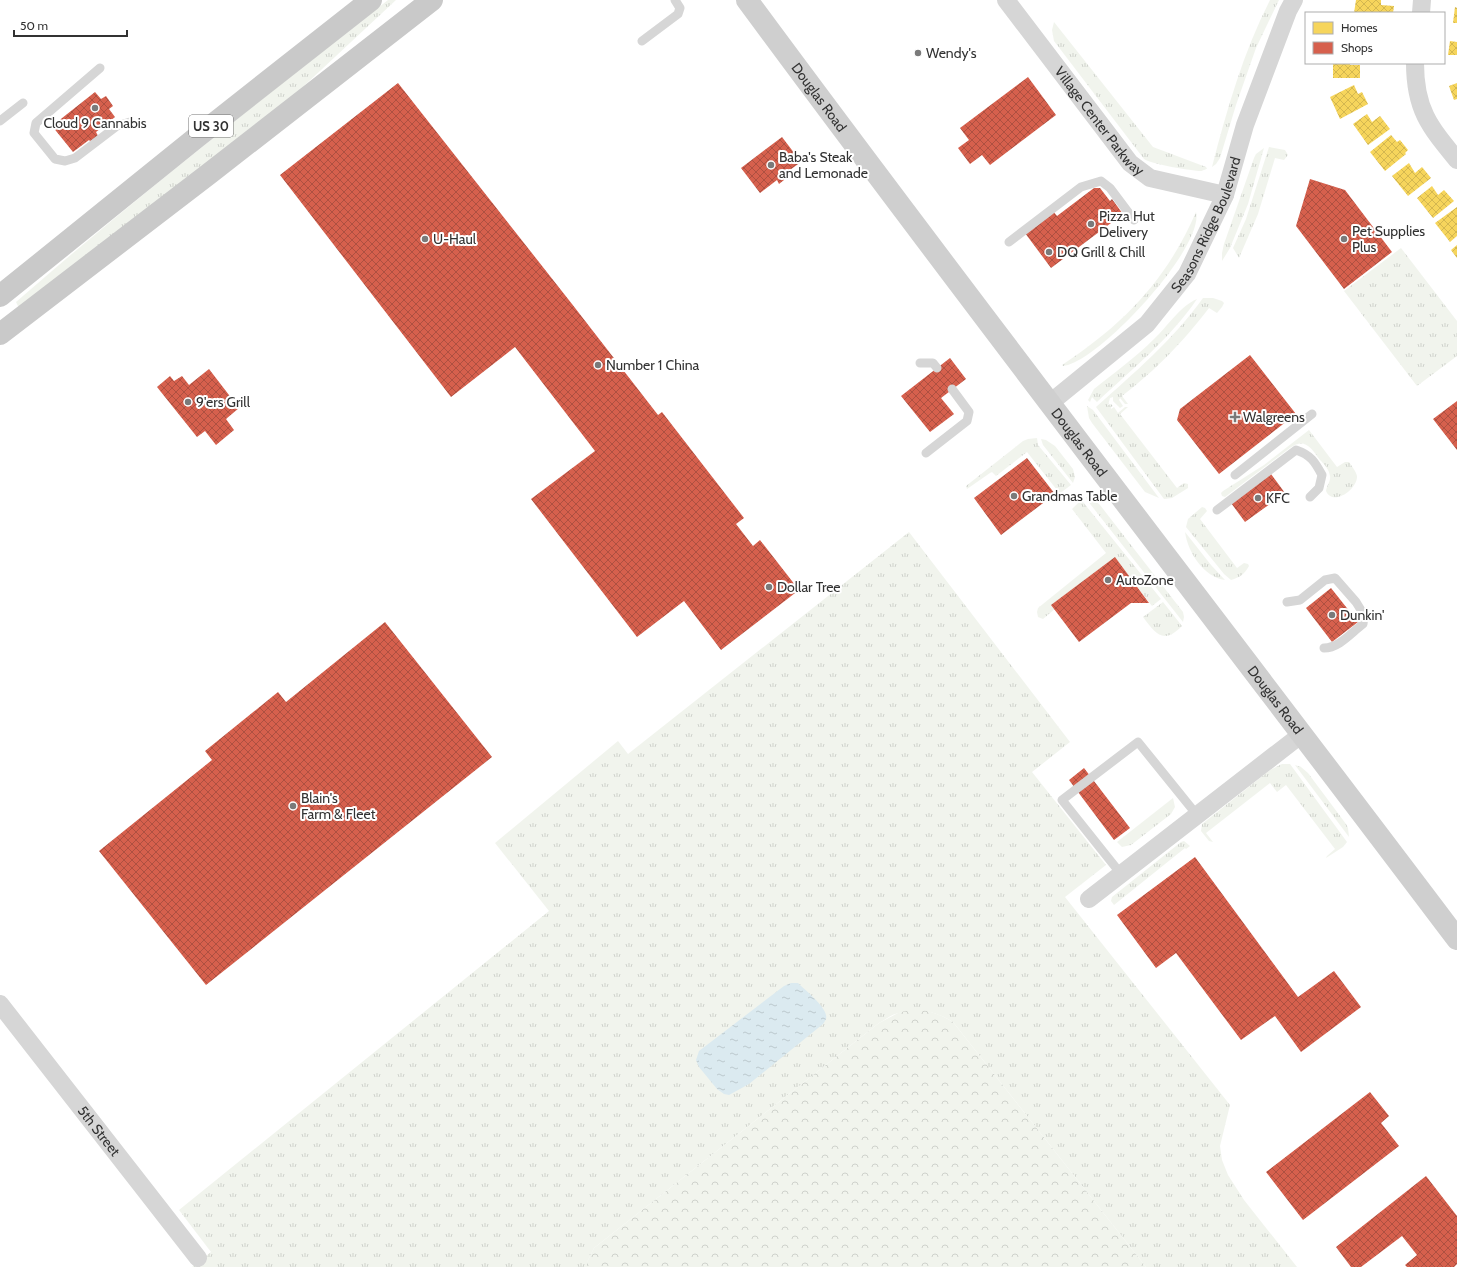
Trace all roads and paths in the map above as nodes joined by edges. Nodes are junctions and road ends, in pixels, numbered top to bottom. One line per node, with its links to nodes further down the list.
1 (370, 0): 19 (main road, US 30)
2 (432, 0): 20 (main road, US 30)
3 (676, 0): 9 (lane)
4 (747, 0): 24 (street, Douglas Road)
5 (1006, 0): 16 (street, Village Center Parkway)
6 (1294, 0): 16 (street, Seasons Ridge Boulevard)
7 (1422, 0): 8 (street)
8 (1421, 12)
9 (642, 41)
10 (1415, 64): 15 (street)
11 (100, 68): 14 (lane)
12 (23, 103): 13 (lane)
13 (0, 121)
14 (130, 122)
15 (1457, 160)
16 (1225, 195): 24 (street, Seasons Ridge Boulevard)
17 (1134, 220): 18 (lane)
18 (1009, 242)
19 (0, 296)
20 (0, 334)
21 (920, 362): 22 (lane)
22 (937, 368)
23 (952, 389): 26 (lane)
24 (1050, 403): 32 (street, Douglas Road)
25 (1312, 414): 27 (lane)
26 (926, 453)
27 (1236, 475)
28 (1310, 497): 29 (lane)
29 (1217, 510)
30 (1287, 602): 31 (lane)
31 (1324, 648)
32 (1302, 734): 33 (street); 36 (street, Douglas Road)
33 (1197, 815): 34 (street); 34 (lane)
34 (1121, 874): 35 (street)
35 (1089, 898)
36 (1457, 939)
37 (0, 1004): 38 (street, 5th Street)
38 (198, 1258)

